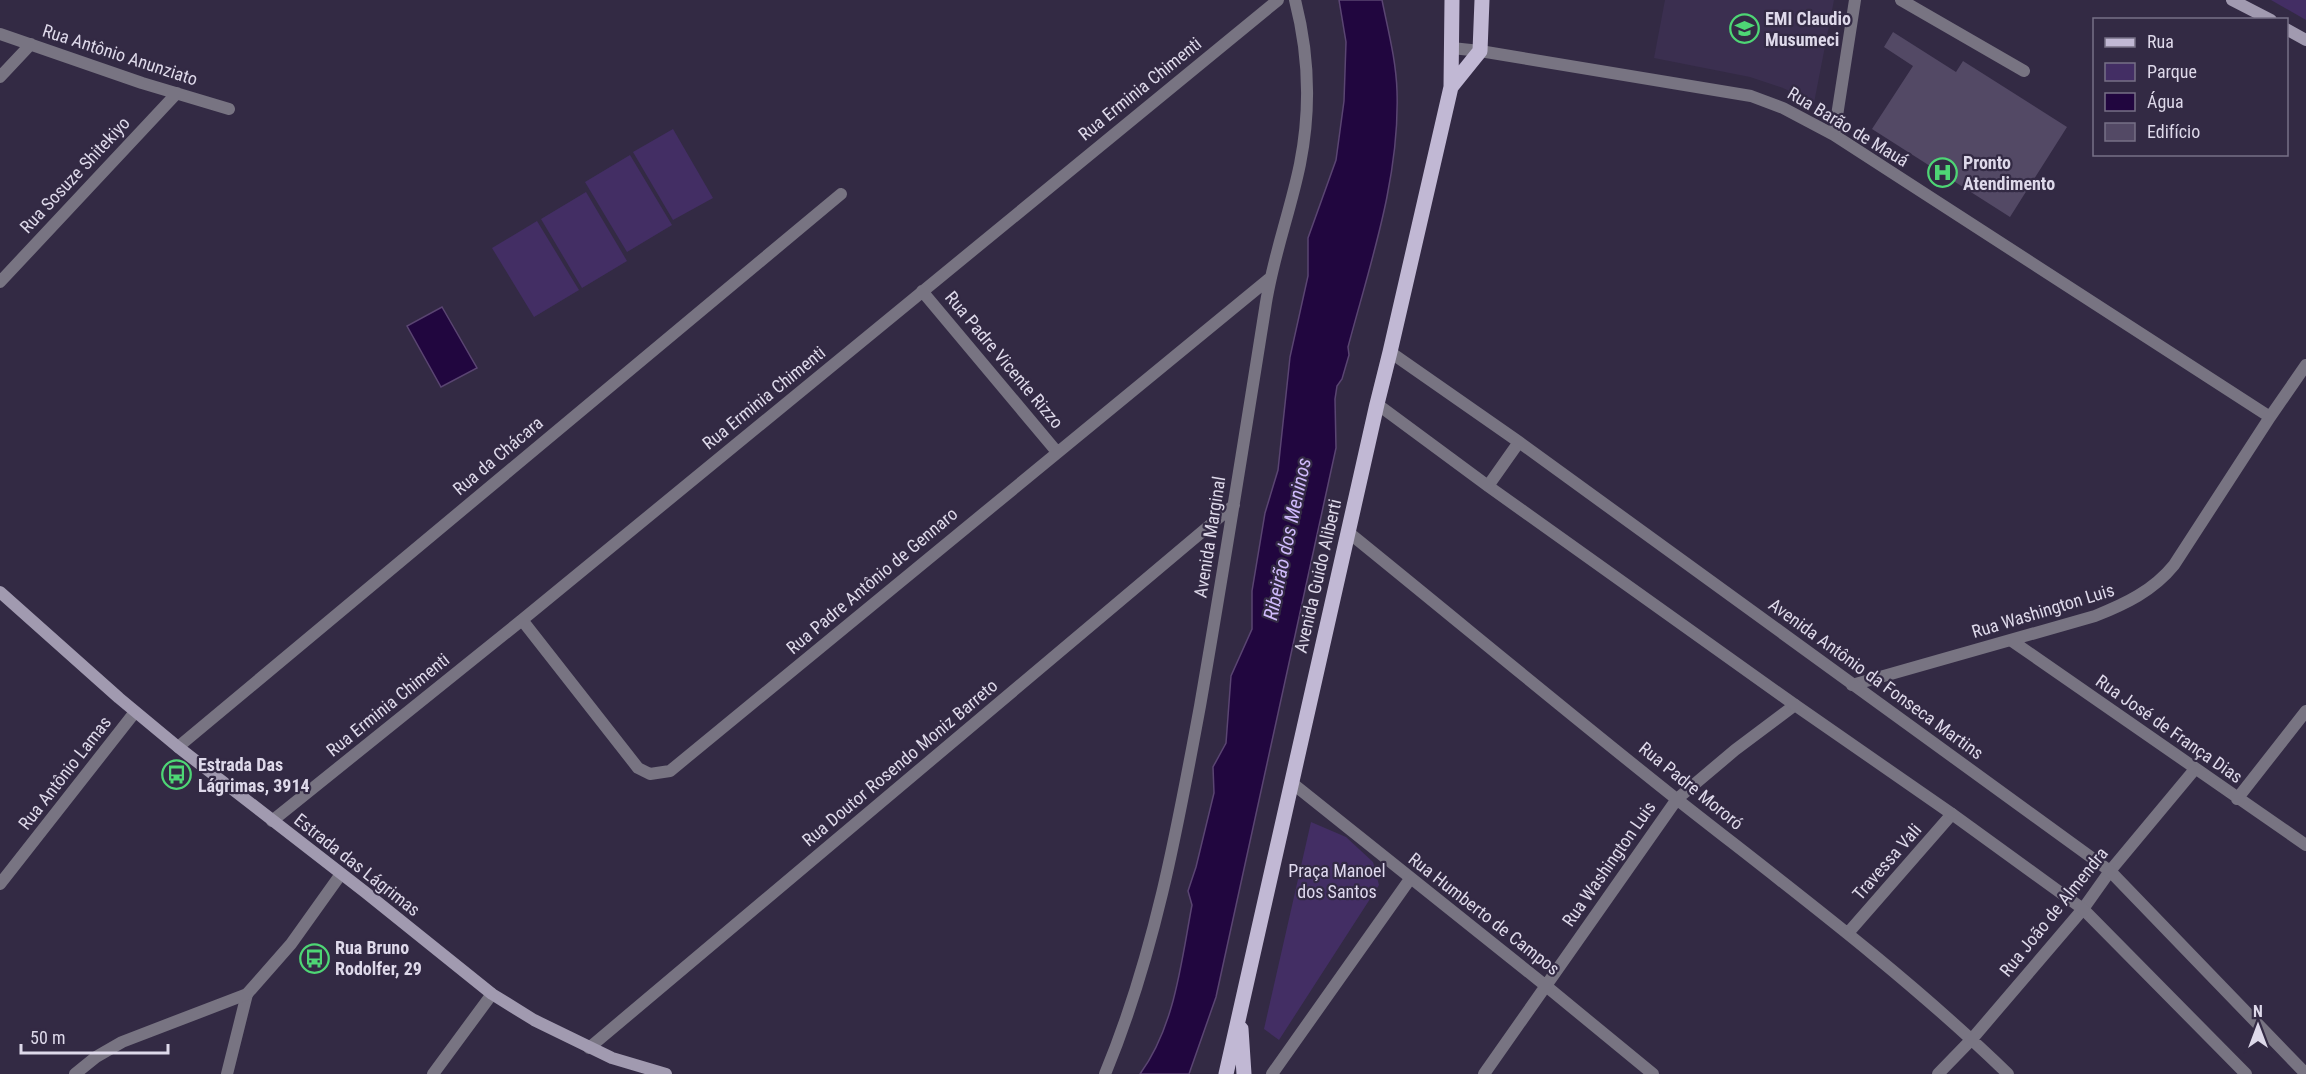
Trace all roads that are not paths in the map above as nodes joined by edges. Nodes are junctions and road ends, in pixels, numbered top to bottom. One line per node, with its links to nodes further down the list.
1 (1278, 0): 24 (street, Rua Erminia Chimenti)
2 (1295, 0): 22 (street, Avenida Marginal)
3 (1452, 0): 13 (main road, Avenida Guido Aliberti)
4 (1482, 0): 14 (main road)
5 (1855, 0): 20 (street)
6 (1900, 0): 15 (street)
7 (2232, 0): 8 (main road)
8 (2267, 18)
9 (2288, 29): 11 (main road)
10 (0, 34): 12 (street, Rua Antônio Anunziato)
11 (2306, 40)
12 (31, 44): 16 (street); 18 (street, Rua Antônio Anunziato)
13 (1452, 48): 14 (street, Rua Barão de Mauá); 17 (main road, Avenida Guido Aliberti)
14 (1480, 51): 17 (main road, Avenida Guido Aliberti); 20 (street, Rua Barão de Mauá)
15 (2024, 71)
16 (0, 77)
17 (1451, 87): 25 (main road, Avenida Guido Aliberti)
18 (177, 93): 19 (street, Rua Antônio Anunziato); 23 (street, Rua Sosuze Shitekiyo)
19 (229, 109)
20 (1834, 135): 28 (street, Rua Barão de Mauá)
21 (841, 194): 41 (street, Rua da Chácara)
22 (1269, 279): 30 (street, Rua Padre Antônio de Gennaro); 32 (street, Avenida Marginal)
23 (0, 282)
24 (922, 291): 30 (street, Rua Padre Vicente Rizzo); 35 (street, Rua Erminia Chimenti)
25 (1390, 352): 27 (main road, Avenida Guido Aliberti); 29 (street, Avenida Antônio da Fonseca Martins)
26 (2306, 365): 28 (street, Rua Washington Luis)
27 (1377, 404): 31 (street); 33 (main road, Avenida Guido Aliberti)
28 (2270, 417): 36 (street, Rua Washington Luis)
29 (1520, 442): 31 (street); 37 (street, Avenida Antônio da Fonseca Martins)
30 (1057, 452): 35 (street, Rua Padre Antônio de Gennaro)
31 (1488, 486): 38 (street)
32 (1234, 505): 60 (street, Rua Doutor Rosendo Moniz Barreto); 66 (street, Avenida Marginal)
33 (1348, 532): 43 (main road, Avenida Guido Aliberti); 44 (street, Rua Padre Mororó)
34 (0, 592): 40 (main road, Estrada das Lágrimas)
35 (522, 620): 47 (street, Rua Erminia Chimenti)
36 (2012, 641): 37 (street, Rua Washington Luis); 42 (street, Rua José de França Dias)
37 (1852, 685): 49 (street, Avenida Antônio da Fonseca Martins)
38 (1795, 705): 44 (street, Rua Washington Luis); 46 (street)
39 (2306, 711): 45 (street)
40 (135, 712): 41 (main road, Estrada das Lágrimas); 52 (street, Rua Antônio Lamas)
41 (178, 747): 47 (main road, Estrada das Lágrimas)
42 (2195, 769): 45 (street, Rua José de França Dias); 49 (street, Rua João de Almendra)
43 (1292, 783): 51 (street, Rua Humberto de Campos); 58 (main road, Avenida Guido Aliberti)
44 (1677, 799): 54 (street, Rua Padre Mororó); 55 (street, Rua Washington Luis)
45 (2237, 799): 48 (street, Rua José de França Dias)
46 (1952, 814): 53 (street); 54 (street, Travessa Vali)
47 (272, 821): 50 (main road, Estrada das Lágrimas)
48 (2306, 845)
49 (2110, 871): 53 (street, Rua João de Almendra); 75 (street, Avenida Antônio da Fonseca Martins)
50 (341, 874): 56 (street); 57 (main road, Estrada das Lágrimas)
51 (1410, 879): 55 (street, Rua Humberto de Campos); 69 (street)
52 (0, 884)
53 (2084, 909): 59 (street, Rua João de Almendra); 74 (street)
54 (1848, 933): 59 (street, Rua Padre Mororó)
55 (1546, 986): 70 (street, Rua Washington Luis); 71 (street, Rua Humberto de Campos)
56 (248, 994): 62 (street); 63 (street)
57 (492, 994): 60 (main road, Estrada das Lágrimas); 64 (street)
58 (1240, 1012): 67 (main road, Avenida Guido Aliberti); 68 (main road)
59 (1972, 1039): 72 (street, Rua João de Almendra); 73 (street, Rua Padre Mororó)
60 (589, 1048): 61 (main road, Estrada das Lágrimas)
61 (646, 1072): 65 (main road, Estrada das Lágrimas)
62 (75, 1074)
63 (227, 1074)
64 (433, 1074)
65 (666, 1074)
66 (1105, 1074)
67 (1226, 1074)
68 (1244, 1074)
69 (1272, 1074)
70 (1484, 1074)
71 (1653, 1074)
72 (1938, 1074)
73 (2008, 1074)
74 (2246, 1074)
75 (2306, 1074)

